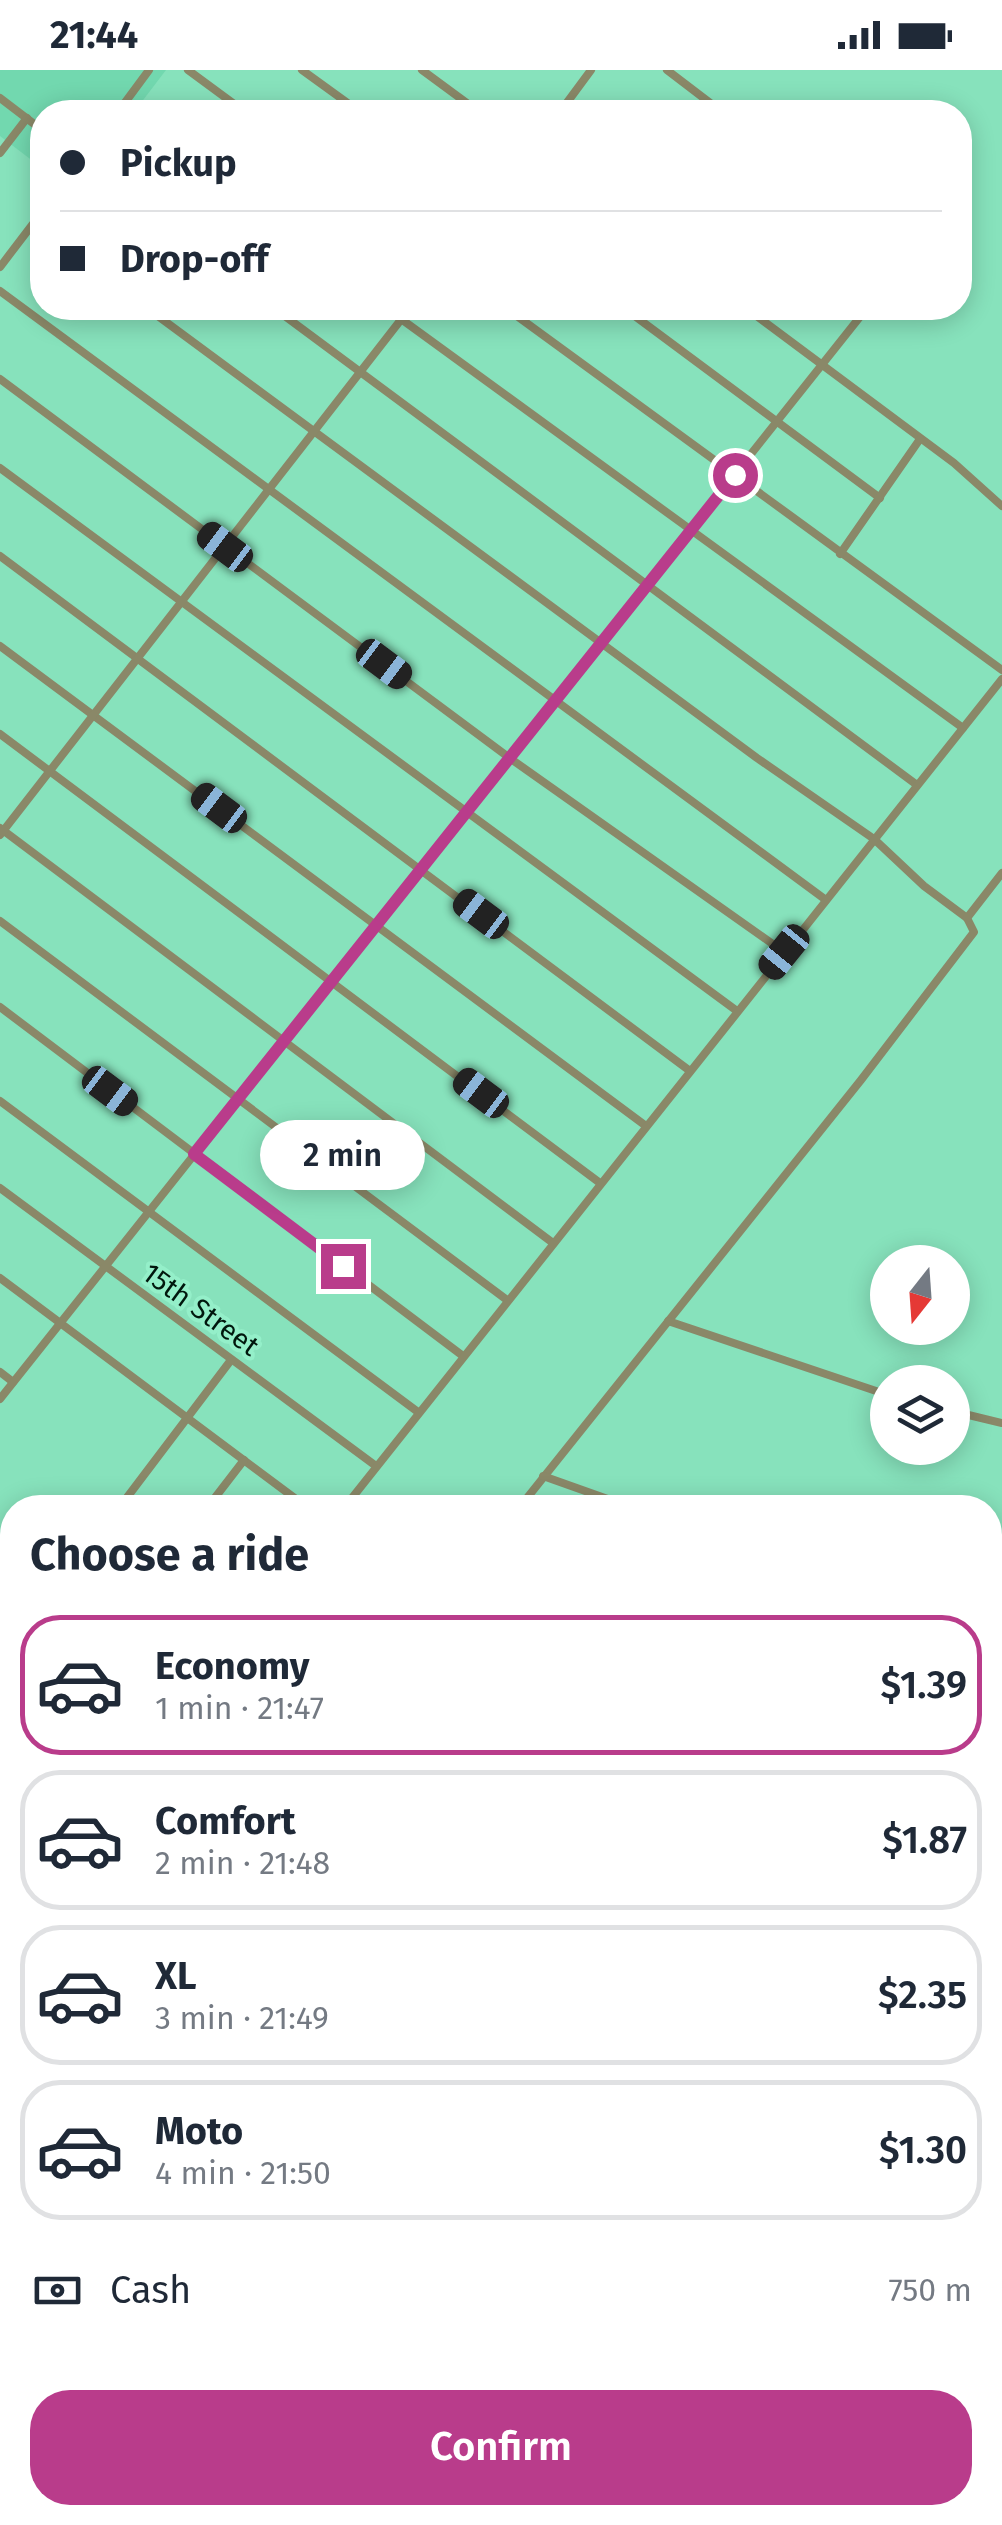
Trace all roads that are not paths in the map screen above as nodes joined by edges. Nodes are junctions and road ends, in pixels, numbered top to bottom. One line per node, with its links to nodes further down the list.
1 (149, 70): 8 (street)
2 (188, 70): 9 (street)
3 (302, 70): 10 (street)
4 (422, 70): 11 (street)
5 (591, 70): 12 (street)
6 (666, 70): 13 (street)
7 (0, 98): 14 (street)
8 (129, 100)
9 (229, 100)
10 (343, 100)
11 (463, 100)
12 (569, 100)
13 (706, 100)
14 (27, 118): 15 (street); 16 (street)
15 (30, 120)
16 (0, 152)
17 (30, 235): 18 (street)
18 (0, 267)
19 (0, 290): 20 (street)
20 (30, 312)
21 (40, 320): 38 (street)
22 (162, 320): 34 (street)
23 (290, 320): 31 (street)
24 (399, 320): 31 (street)
25 (403, 320): 41 (street)
26 (522, 320): 37 (street)
27 (640, 320): 33 (street)
28 (763, 320): 30 (street)
29 (857, 320): 30 (street)
30 (823, 363): 33 (street); 35 (street)
31 (362, 372): 34 (street); 45 (street)
32 (0, 378): 42 (street)
33 (777, 420): 37 (street); 39 (street)
34 (314, 433): 38 (street); 47 (street)
35 (920, 439): 39 (street); 40 (street)
36 (0, 468): 46 (street)
37 (735, 475): 41 (street); 43 (street)
38 (270, 490): 42 (street); 52 (street)
39 (880, 498): 43 (street)
40 (1002, 506)
41 (691, 529): 45 (street); 54 (street)
42 (225, 547): 46 (street); 56 (street)
43 (840, 554): 50 (street)
44 (0, 556): 49 (street)
45 (648, 584): 47 (street); 58 (street)
46 (184, 603): 49 (street); 59 (street)
47 (601, 642): 52 (street); 61 (street)
48 (0, 646): 53 (street)
49 (139, 658): 53 (street); 62 (street)
50 (1002, 670)
51 (1002, 679): 54 (street)
52 (555, 700): 56 (street); 64 (street)
53 (94, 714): 57 (street); 67 (street)
54 (962, 728): 58 (street)
55 (0, 734): 57 (street)
56 (511, 759): 59 (street); 68 (street)
57 (50, 771): 60 (street); 69 (street)
58 (917, 785): 61 (street)
59 (466, 814): 62 (street); 71 (street)
60 (1, 832): 72 (street)
61 (874, 840): 64 (street); 65 (street)
62 (421, 869): 67 (street); 73 (street)
63 (1002, 873): 65 (street)
64 (826, 900): 68 (street)
65 (967, 918): 85 (street)
66 (0, 921): 74 (street)
67 (375, 926): 69 (street); 76 (street)
68 (784, 952): 71 (street)
69 (332, 981): 72 (street); 78 (street)
70 (0, 1007): 77 (street)
71 (737, 1011): 73 (street)
72 (285, 1040): 74 (street); 81 (street)
73 (690, 1071): 76 (street)
74 (238, 1098): 77 (street); 84 (street)
75 (0, 1101): 80 (street)
76 (646, 1126): 78 (street)
77 (194, 1154): 80 (street); 87 (street)
78 (600, 1183): 81 (street)
79 (0, 1188): 82 (street, 15th Street)
80 (148, 1211): 82 (street); 93 (street)
81 (553, 1243): 84 (street)
82 (104, 1266): 86 (street); 88 (street, 15th Street)
83 (0, 1278): 86 (street)
84 (508, 1300): 87 (street)
85 (668, 1321): 91 (street); 99 (street)
86 (59, 1323): 90 (street); 95 (street)
87 (463, 1356): 93 (street)
88 (231, 1360): 95 (street); 98 (street, 15th Street)
89 (0, 1372): 90 (street)
90 (13, 1382): 92 (street)
91 (870, 1388)
92 (0, 1398)
93 (418, 1412): 98 (street)
94 (970, 1416): 96 (street)
95 (186, 1417): 97 (street); 100 (street)
96 (1002, 1424)
97 (244, 1460): 101 (street); 102 (street)
98 (376, 1466): 103 (street)
99 (543, 1476): 104 (street); 105 (street)
100 (129, 1495)
101 (217, 1495)
102 (288, 1495)
103 (354, 1495)
104 (529, 1495)
105 (596, 1495)

